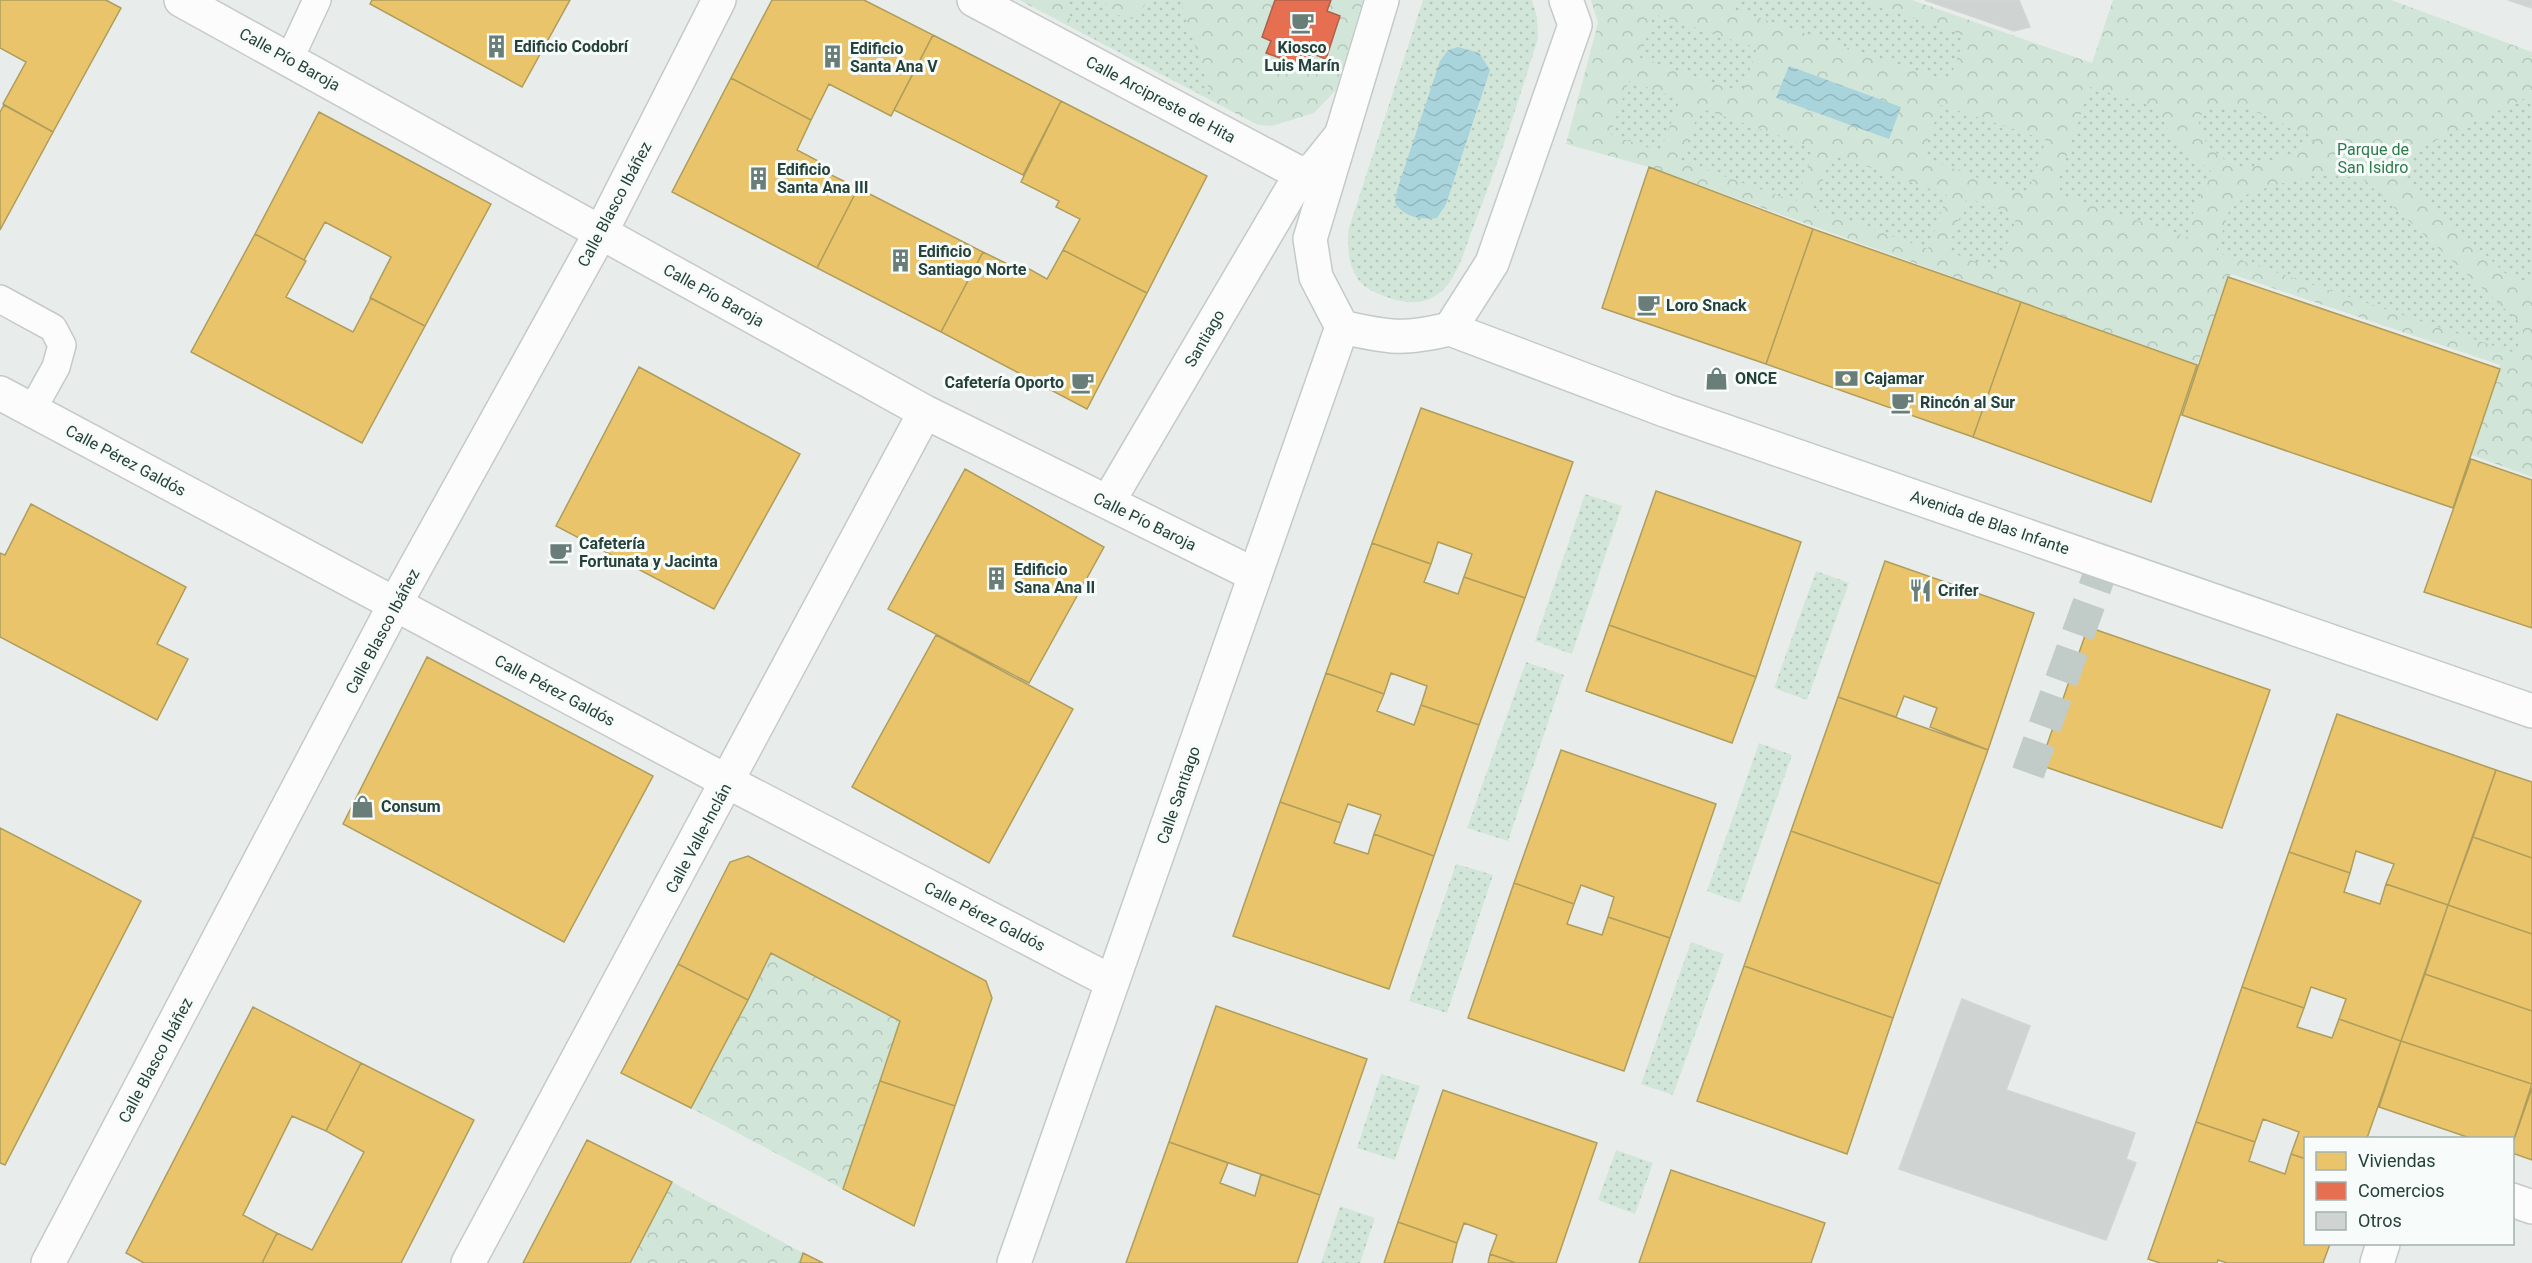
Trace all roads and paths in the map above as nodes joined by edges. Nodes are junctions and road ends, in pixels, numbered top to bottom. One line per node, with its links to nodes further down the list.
1 (182, 0): 7 (street, Calle Pío Baroja)
2 (317, 0): 7 (lane)
3 (719, 0): 10 (street, Calle Blasco Ibáñez)
4 (974, 0): 9 (street, Calle Arcipreste de Hita)
5 (1382, 0): 8 (street)
6 (1566, 0): 13 (street)
7 (290, 58): 10 (street, Calle Pío Baroja)
8 (1338, 139): 9 (street); 12 (street)
9 (1301, 174): 17 (street, Santiago)
10 (600, 232): 16 (street, Calle Pío Baroja); 19 (street, Calle Blasco Ibáñez)
11 (0, 299): 15 (lane)
12 (1342, 327): 13 (street); 18 (street, Calle Santiago)
13 (1450, 329): 20 (street, Avenida de Blas Infante)
14 (0, 393): 15 (street, Calle Pérez Galdós)
15 (32, 410): 19 (street, Calle Pérez Galdós)
16 (925, 411): 17 (street, Calle Pío Baroja); 21 (street, Calle Valle-Inclán)
17 (1108, 502): 18 (street, Calle Pío Baroja)
18 (1255, 575): 22 (street, Calle Santiago)
19 (395, 604): 21 (street, Calle Pérez Galdós); 26 (street, Calle Blasco Ibáñez)
20 (2532, 711)
21 (728, 783): 22 (street, Calle Pérez Galdós); 27 (street, Calle Valle-Inclán)
22 (1112, 982): 28 (street, Calle Santiago)
23 (2514, 1201): 24 (street)
24 (2532, 1207)
25 (2384, 1245): 29 (street)
26 (48, 1263)
27 (468, 1263)
28 (1014, 1263)
29 (2377, 1263)

